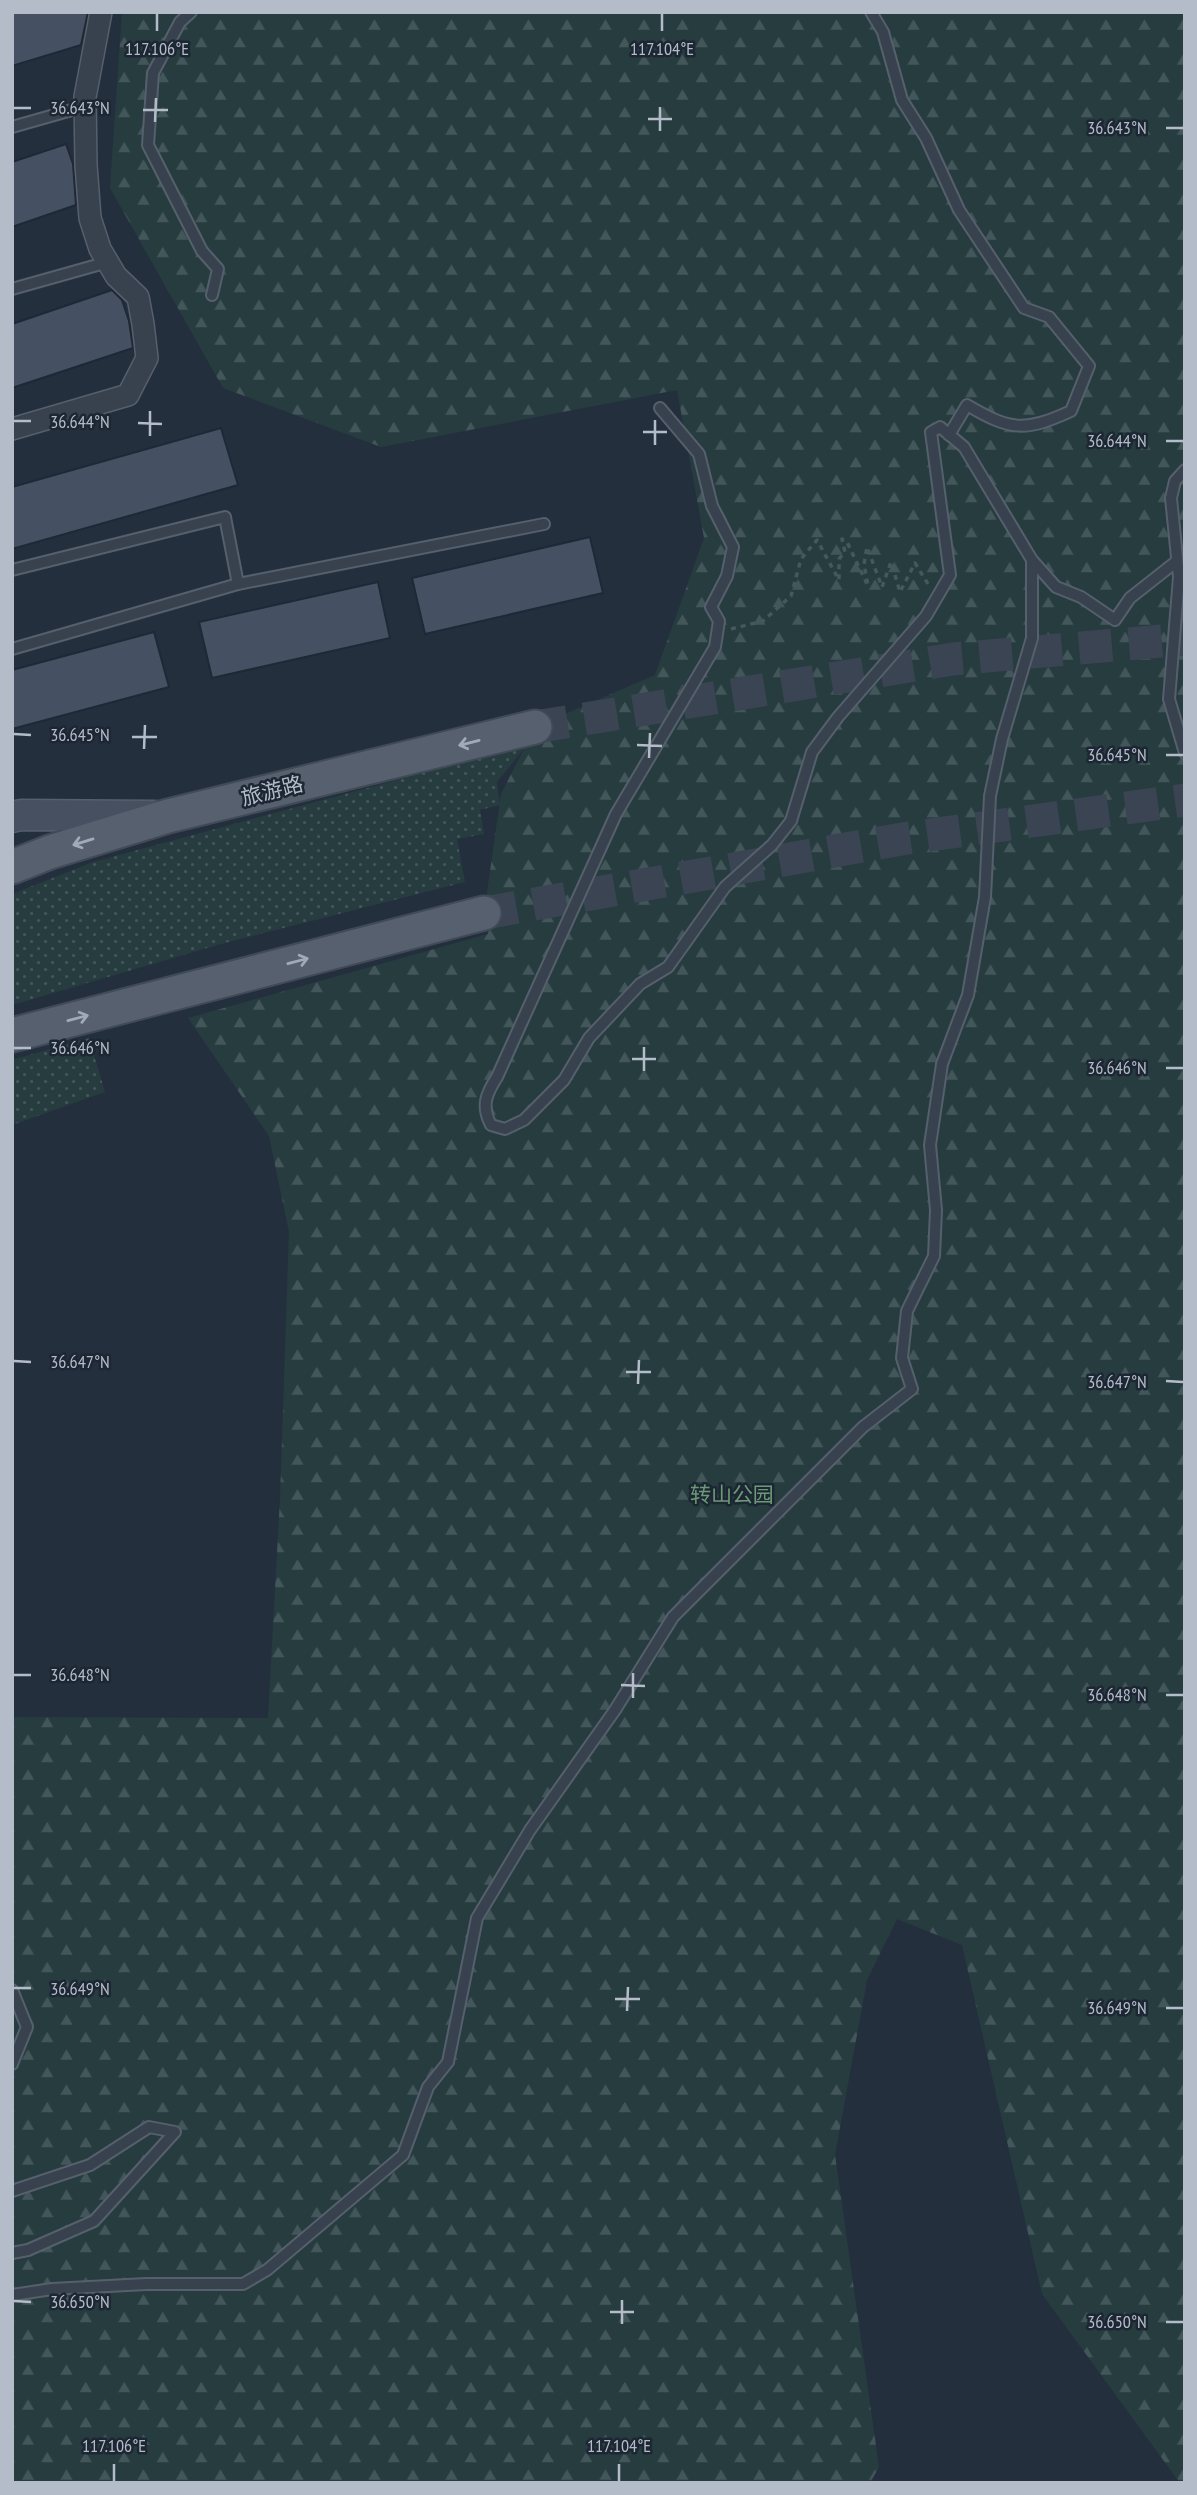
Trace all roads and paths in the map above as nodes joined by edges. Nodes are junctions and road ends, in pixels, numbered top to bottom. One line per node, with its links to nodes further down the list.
1 (101, 12): 4 (street)
2 (191, 12): 8 (lane)
3 (871, 12): 11 (lane)
4 (86, 106): 5 (lane); 6 (street)
5 (12, 127)
6 (108, 262): 7 (lane); 10 (street)
7 (12, 289)
8 (212, 295)
9 (660, 408): 19 (lane)
10 (12, 429)
11 (949, 435): 14 (lane); 18 (lane)
12 (1185, 470): 15 (lane)
13 (544, 524): 17 (lane)
14 (1032, 560): 15 (lane); 32 (lane)
15 (1177, 561): 22 (lane)
16 (12, 570): 17 (lane)
17 (238, 584): 20 (lane)
18 (937, 598): 19 (path); 19 (lane)
19 (718, 633)
20 (12, 649)
21 (536, 727): 23 (main road, 旅游路, one-way to 23)
22 (1185, 754)
23 (168, 816): 24 (street); 25 (main road, 旅游路, one-way to 25)
24 (12, 817)
25 (12, 867)
26 (484, 913): 27 (main road, one-way to 26)
27 (12, 1035)
28 (12, 1990): 29 (lane)
29 (12, 2064)
30 (12, 2191): 31 (lane)
31 (12, 2253)
32 (12, 2295)

